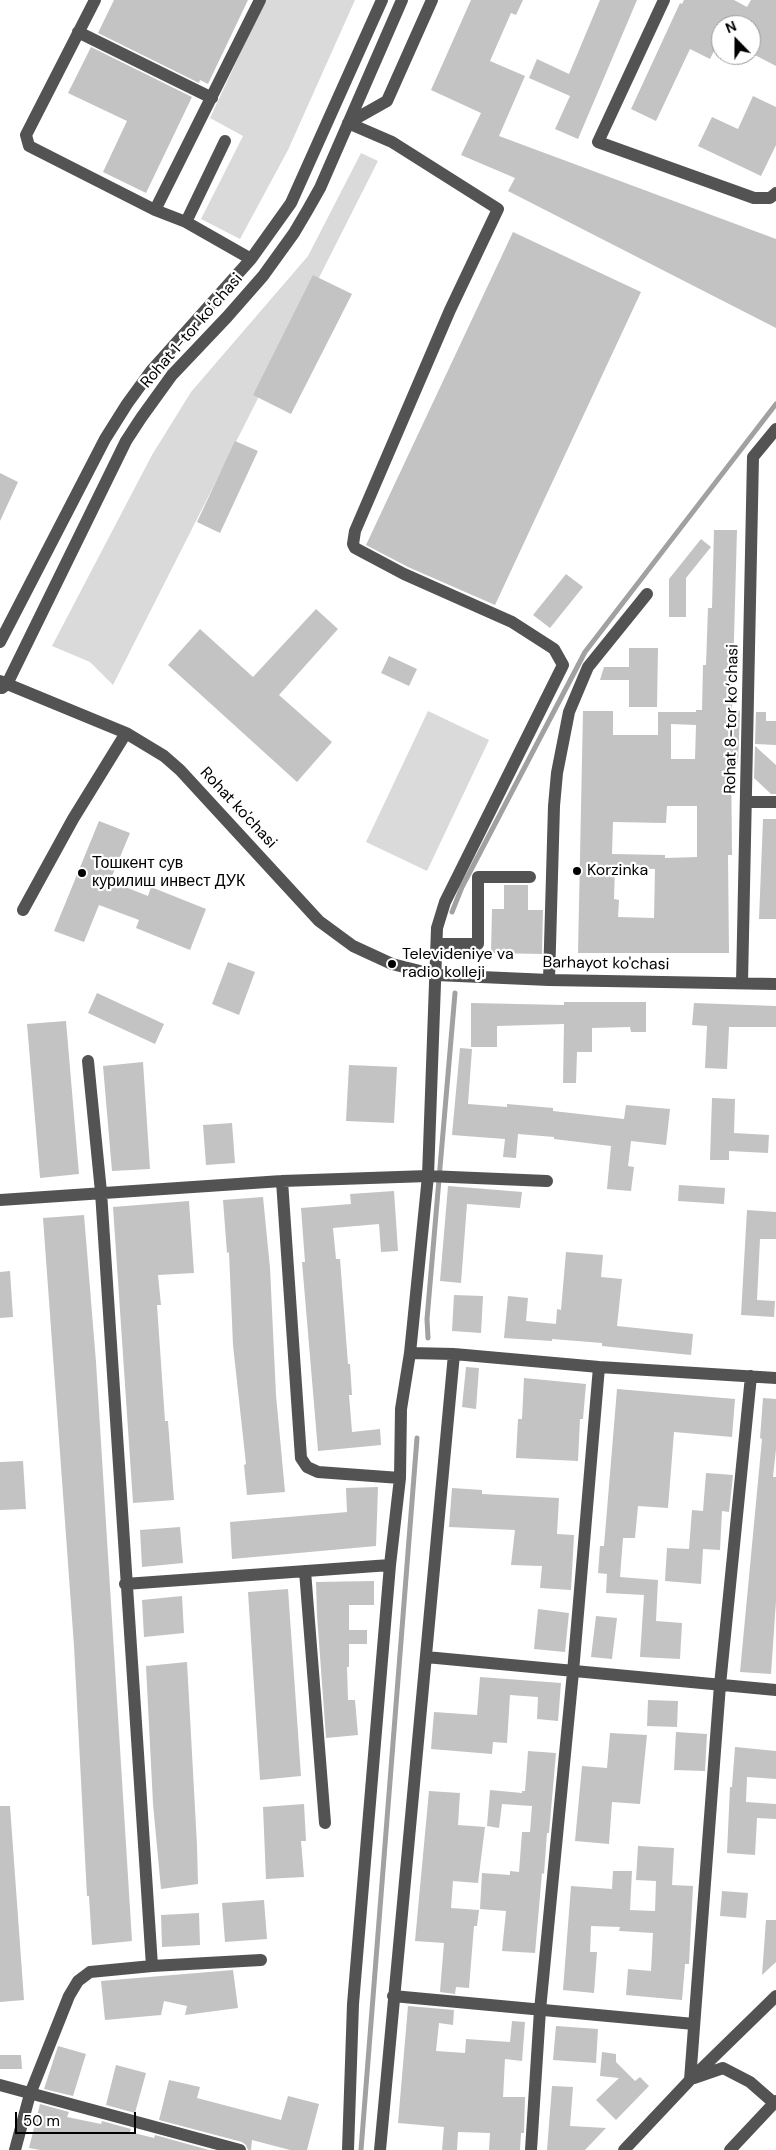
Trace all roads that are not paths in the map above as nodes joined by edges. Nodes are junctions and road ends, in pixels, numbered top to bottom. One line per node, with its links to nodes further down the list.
1 (95, 0): 7 (street)
2 (260, 0): 8 (street)
3 (382, 0): 14 (street, Rohat 1-tor koʻchasi)
4 (402, 0): 9 (street, Rohat 1-tor koʻchasi)
5 (432, 0): 9 (street)
6 (664, 0): 11 (street)
7 (78, 32): 8 (street); 12 (street)
8 (212, 98): 12 (street)
9 (348, 123): 18 (street, Rohat 1-tor koʻchasi); 24 (street)
10 (225, 141): 13 (street)
11 (776, 193)
12 (155, 210): 13 (street)
13 (186, 222): 14 (street)
14 (252, 259): 17 (street, Rohat 1-tor koʻchasi)
15 (776, 429): 20 (street, Rohat 8-tor ko‘chasi)
16 (647, 594): 26 (street)
17 (0, 642)
18 (2, 685): 19 (street, Rohat ko'chasi)
19 (126, 733): 23 (street); 25 (street, Rohat ko'chasi)
20 (746, 802): 21 (street); 27 (street, Rohat 8-tor ko‘chasi)
21 (776, 802)
22 (530, 877): 24 (street)
23 (23, 910)
24 (437, 944): 25 (street)
25 (436, 975): 26 (street, Barhayot ko'chasi); 30 (street)
26 (549, 980): 27 (street, Barhayot ko'chasi)
27 (742, 982): 28 (street, Barhayot ko'chasi)
28 (776, 984)
29 (88, 1061): 33 (street)
30 (428, 1176): 31 (street); 32 (street); 35 (street)
31 (282, 1181): 33 (street); 40 (street)
32 (547, 1181)
33 (101, 1192): 34 (street); 43 (street)
34 (0, 1200)
35 (410, 1353): 36 (street); 40 (street)
36 (454, 1354): 37 (street); 44 (street)
37 (599, 1367): 38 (street); 45 (street)
38 (751, 1376): 39 (street); 46 (street)
39 (776, 1378)
40 (400, 1478): 41 (street)
41 (390, 1566): 42 (street); 61 (street)
42 (305, 1571): 43 (street); 48 (street)
43 (125, 1584): 50 (street)
44 (426, 1657): 45 (street); 51 (street)
45 (573, 1672): 46 (street); 53 (street)
46 (720, 1685): 47 (street); 54 (street)
47 (776, 1690)
48 (325, 1823)
49 (261, 1960): 50 (street)
50 (152, 1966): 57 (street)
51 (393, 1996): 53 (street); 62 (street)
52 (776, 1996): 55 (street)
53 (540, 2010): 54 (street); 63 (street)
54 (694, 2024): 55 (street)
55 (690, 2080): 58 (street); 64 (street)
56 (0, 2085): 57 (street)
57 (30, 2094): 59 (street); 60 (street)
58 (775, 2102): 65 (street)
59 (15, 2150)
60 (240, 2150)
61 (348, 2150)
62 (380, 2150)
63 (531, 2150)
64 (624, 2150)
65 (730, 2150)

